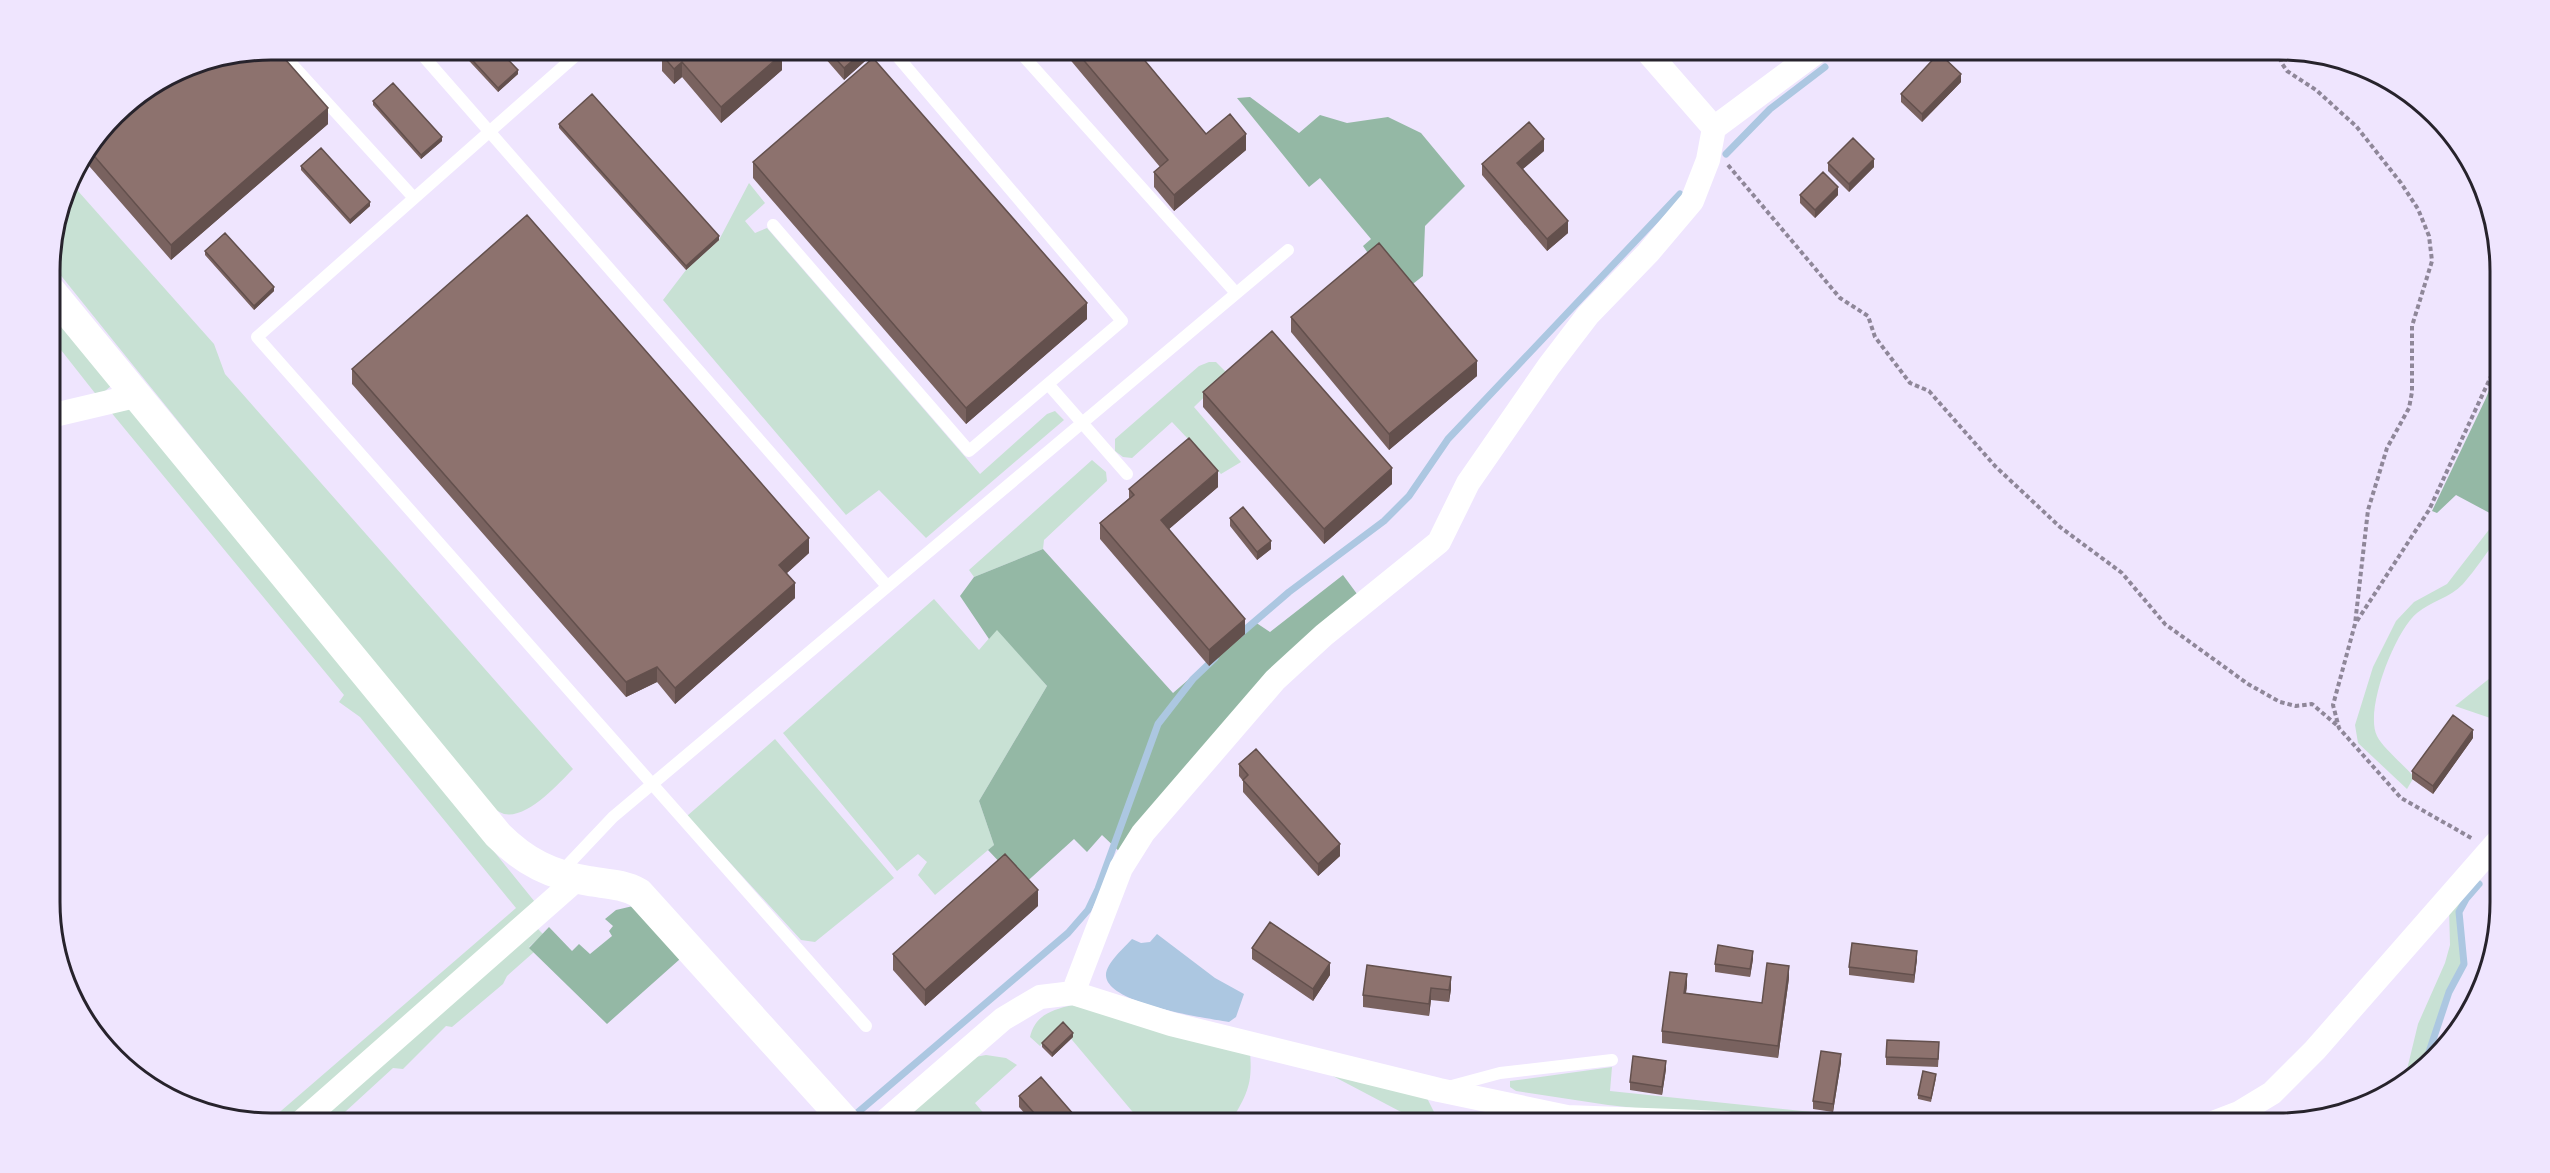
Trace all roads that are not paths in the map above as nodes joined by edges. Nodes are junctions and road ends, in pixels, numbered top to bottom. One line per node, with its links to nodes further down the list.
1 (288, 60): 10 (lane)
2 (427, 60): 8 (lane)
3 (571, 60): 8 (lane)
4 (900, 60): 15 (lane)
5 (1027, 60): 13 (lane)
6 (1654, 60): 9 (street)
7 (1806, 60): 9 (street)
8 (490, 132): 10 (lane); 20 (lane)
9 (1713, 136): 24 (street)
10 (414, 198): 21 (lane)
11 (773, 225): 15 (lane)
12 (1288, 250): 13 (lane)
13 (1236, 293): 18 (lane)
14 (60, 302): 16 (street)
15 (1048, 384): 18 (lane)
16 (135, 396): 17 (street); 23 (street)
17 (60, 414)
18 (1082, 423): 19 (lane); 20 (lane)
19 (1127, 474)
20 (887, 586): 21 (lane)
21 (652, 784): 23 (lane); 25 (lane)
22 (2490, 856): 32 (street)
23 (568, 877): 28 (street); 29 (street)
24 (1073, 993): 27 (street); 30 (street)
25 (866, 1026)
26 (1612, 1060): 27 (lane)
27 (1439, 1090): 31 (street)
28 (312, 1113)
29 (838, 1113)
30 (895, 1113)
31 (1548, 1113)
32 (2239, 1113)

